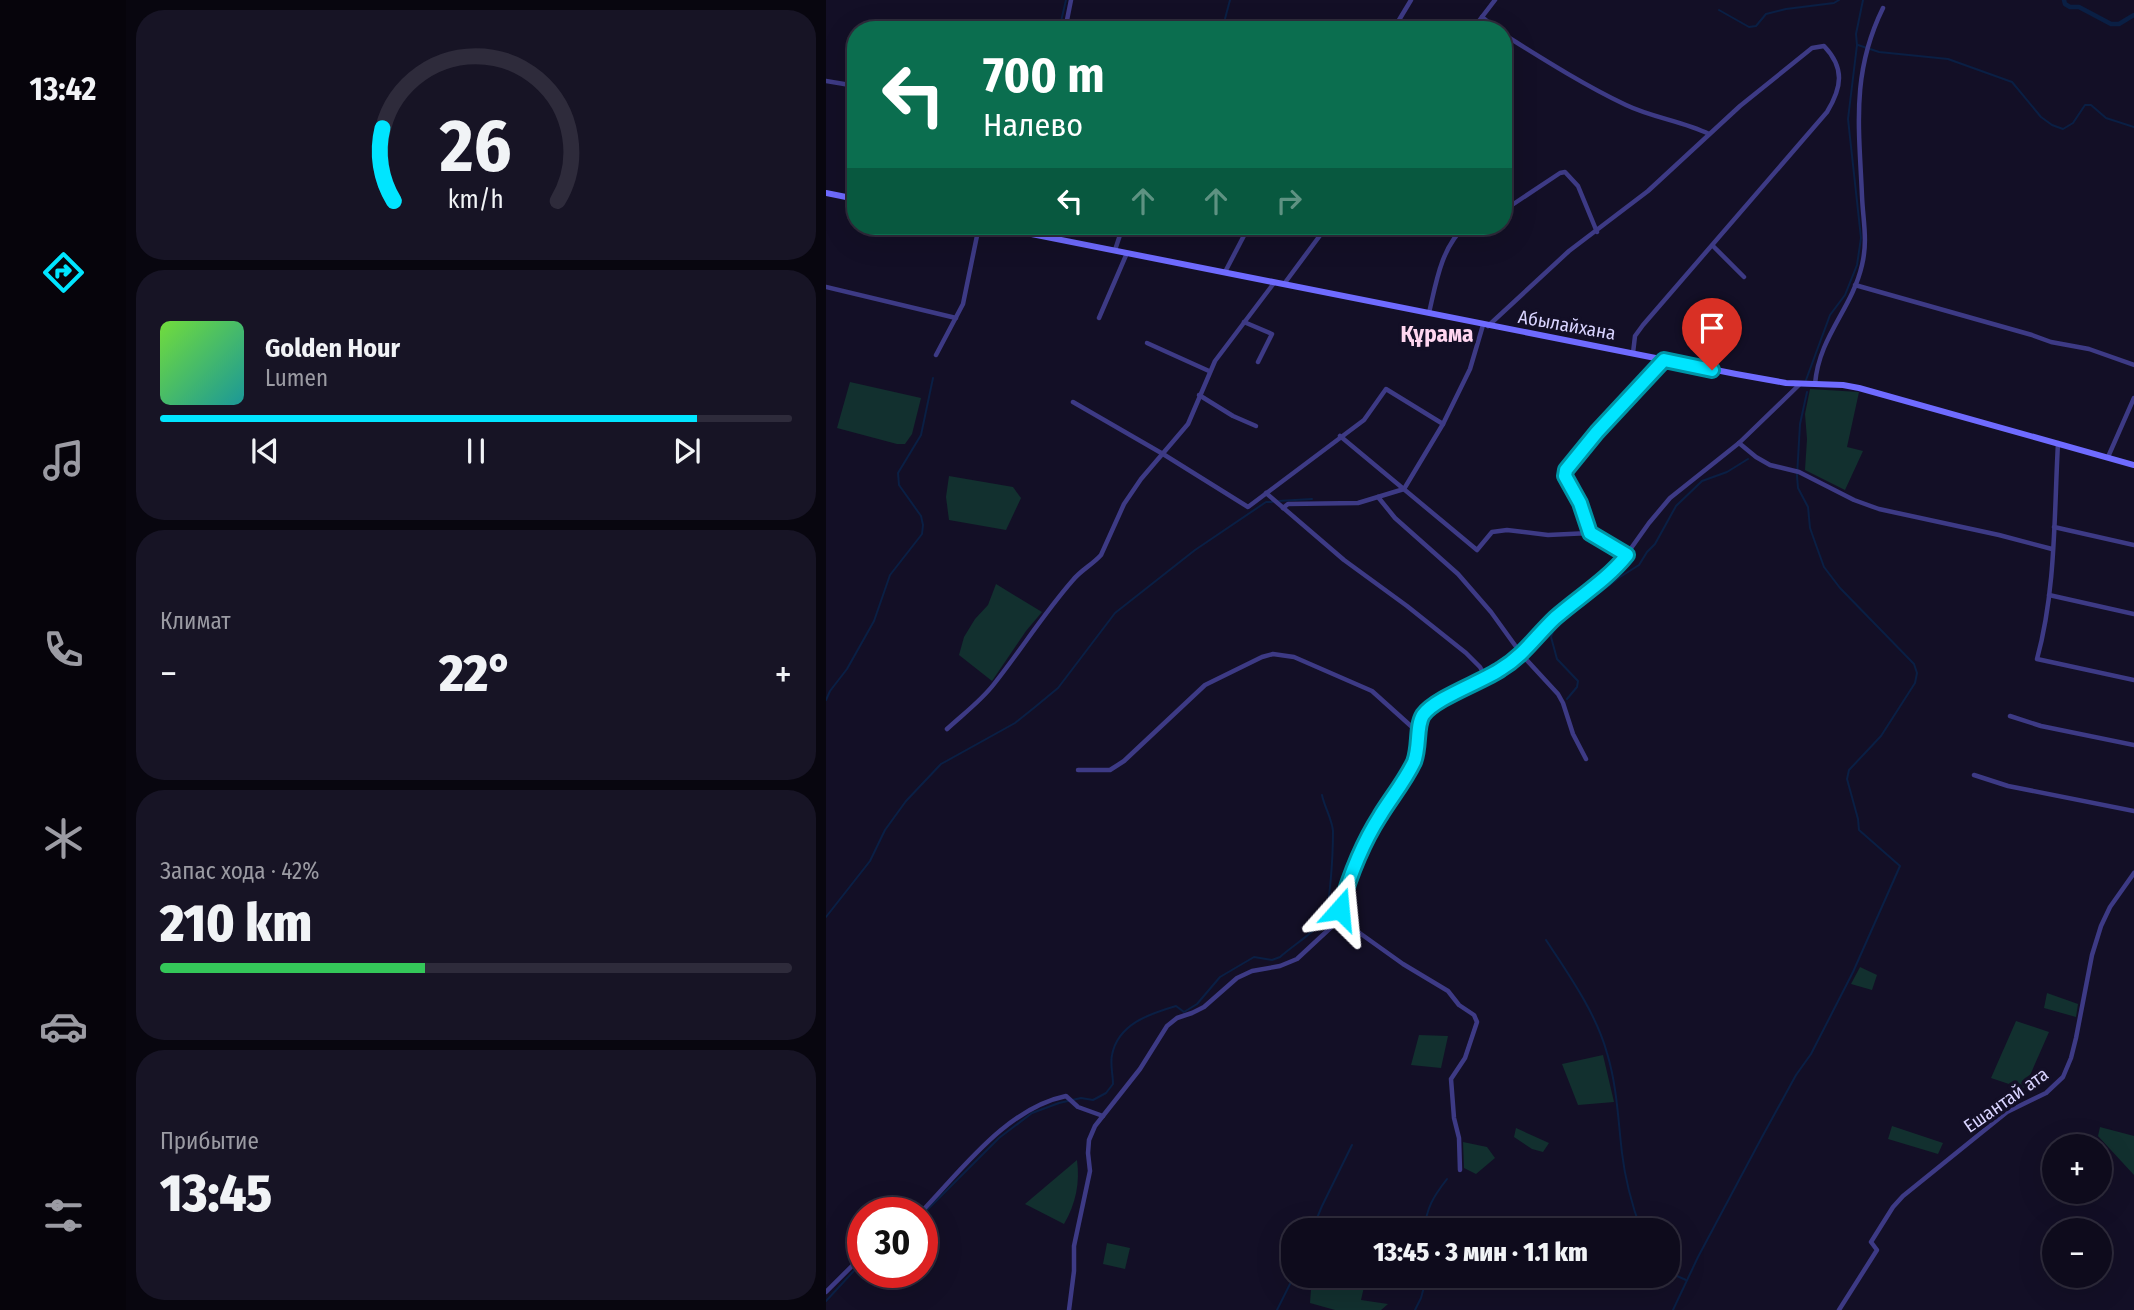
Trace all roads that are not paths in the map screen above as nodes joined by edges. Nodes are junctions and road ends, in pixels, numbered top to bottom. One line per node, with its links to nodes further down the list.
1 (1071, 0): 6 (street)
2 (1411, 0): 7 (street)
3 (1494, 0): 5 (street)
4 (1883, 8): 31 (street)
5 (1482, 17): 8 (street); 9 (street)
6 (1067, 21)
7 (1398, 21)
8 (1479, 21)
9 (1487, 21)
10 (1512, 40): 13 (street)
11 (826, 80): 12 (street)
12 (847, 84)
13 (1709, 134): 17 (street); 24 (street)
14 (826, 193): 15 (main road)
15 (847, 197)
16 (1512, 205): 17 (street)
17 (1597, 232): 37 (street)
18 (977, 235): 34 (street)
19 (1038, 235): 25 (main road, Абылайхана)
20 (1119, 235): 25 (street)
21 (1245, 235): 27 (street)
22 (1320, 235): 30 (street)
23 (1458, 235): 33 (street)
24 (1713, 246): 28 (street); 39 (street)
25 (1115, 250): 26 (main road, Абылайхана)
26 (1127, 253): 27 (main road, Абылайхана); 35 (street)
27 (1225, 272): 29 (main road, Абылайхана)
28 (1744, 277)
29 (1274, 283): 30 (main road, Абылайхана); 36 (street)
30 (1283, 285): 33 (main road, Абылайхана)
31 (1855, 285): 43 (street); 46 (street)
32 (826, 287): 34 (street)
33 (1429, 313): 37 (main road, Абылайхана)
34 (956, 318): 40 (street)
35 (1098, 318)
36 (1244, 322): 42 (street); 44 (street)
37 (1485, 326): 39 (main road, Абылайхана); 50 (street)
38 (1147, 343): 44 (street)
39 (1633, 353): 41 (main road, Абылайхана)
40 (936, 355)
41 (1664, 360): 45 (main road, Абылайхана); 63 (street)
42 (1258, 362)
43 (2134, 365)
44 (1209, 371): 47 (street)
45 (1800, 384): 46 (main road, Абылайхана); 53 (street)
46 (1815, 385): 54 (main road, Абылайхана)
47 (1199, 395): 51 (street); 55 (street)
48 (2134, 398): 56 (street)
49 (1073, 402): 55 (street)
50 (1443, 424): 52 (street); 58 (street)
51 (1256, 426)
52 (1340, 436): 58 (street); 59 (street)
53 (1740, 443): 65 (street); 66 (street)
54 (2058, 443): 56 (main road, Абылайхана); 62 (street)
55 (1163, 454): 59 (street); 74 (street)
56 (2108, 457): 57 (main road, Абылайхана)
57 (2134, 464)
58 (1404, 489): 60 (street); 63 (street)
59 (1265, 493): 61 (street)
60 (1378, 497): 61 (street); 69 (street)
61 (1283, 508): 70 (street)
62 (2054, 527): 64 (street); 65 (street)
63 (1590, 533): 66 (street)
64 (2134, 545)
65 (2052, 549): 67 (street)
66 (1627, 555): 69 (street)
67 (2049, 595): 68 (street); 71 (street)
68 (2134, 614)
69 (1522, 655): 70 (street); 76 (street)
70 (1486, 678): 73 (street)
71 (2134, 680)
72 (2010, 716): 75 (street)
73 (1419, 726): 77 (street); 81 (street)
74 (947, 729)
75 (2134, 746)
76 (1586, 759)
77 (1078, 770)
78 (1974, 775): 79 (street)
79 (2134, 811)
80 (2134, 873): 88 (street, Ешантай ата)
81 (1340, 919): 82 (street); 83 (street)
82 (1103, 1116): 84 (street); 87 (street)
83 (1460, 1170)
84 (936, 1197)
85 (847, 1271): 86 (street)
86 (826, 1292)
87 (1069, 1310)
88 (1839, 1310)

